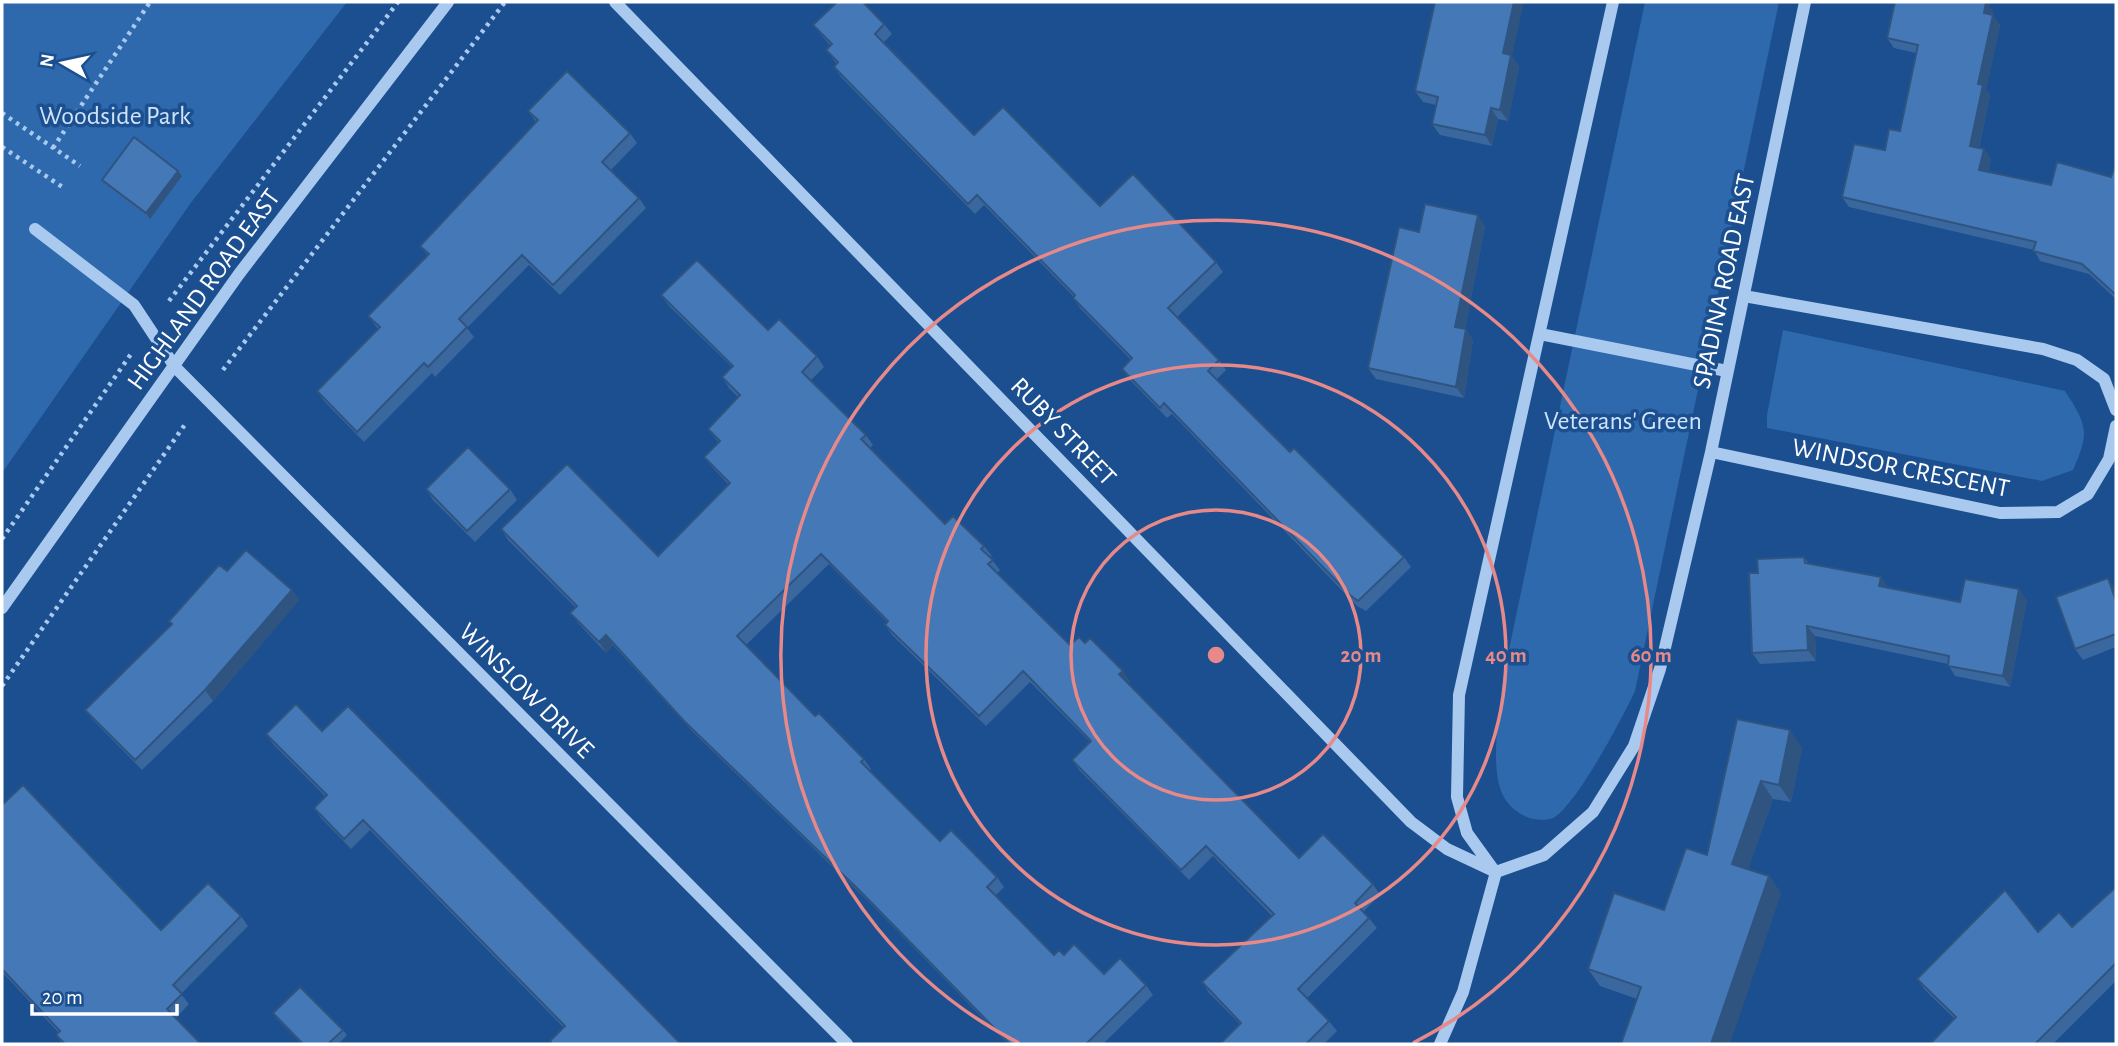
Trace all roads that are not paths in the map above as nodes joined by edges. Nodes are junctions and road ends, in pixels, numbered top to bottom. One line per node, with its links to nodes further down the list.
1 (449, 2): 8 (street, HIGHLAND ROAD EAST)
2 (615, 2): 14 (street, RUBY STREET)
3 (1613, 2): 7 (street)
4 (1805, 2): 6 (street, SPADINA ROAD EAST)
5 (35, 229): 8 (street, WINSLOW DRIVE)
6 (1744, 296): 9 (street, SPADINA ROAD EAST); 10 (street)
7 (1540, 334): 9 (street); 14 (street)
8 (175, 367): 13 (street, HIGHLAND ROAD EAST); 15 (street, WINSLOW DRIVE)
9 (1727, 371): 12 (street, SPADINA ROAD EAST)
10 (2116, 410)
11 (2116, 426): 12 (street, WINDSOR CRESCENT)
12 (1711, 452): 14 (street, SPADINA ROAD EAST)
13 (2, 608)
14 (1496, 872): 16 (street)
15 (848, 1044)
16 (1440, 1044)

